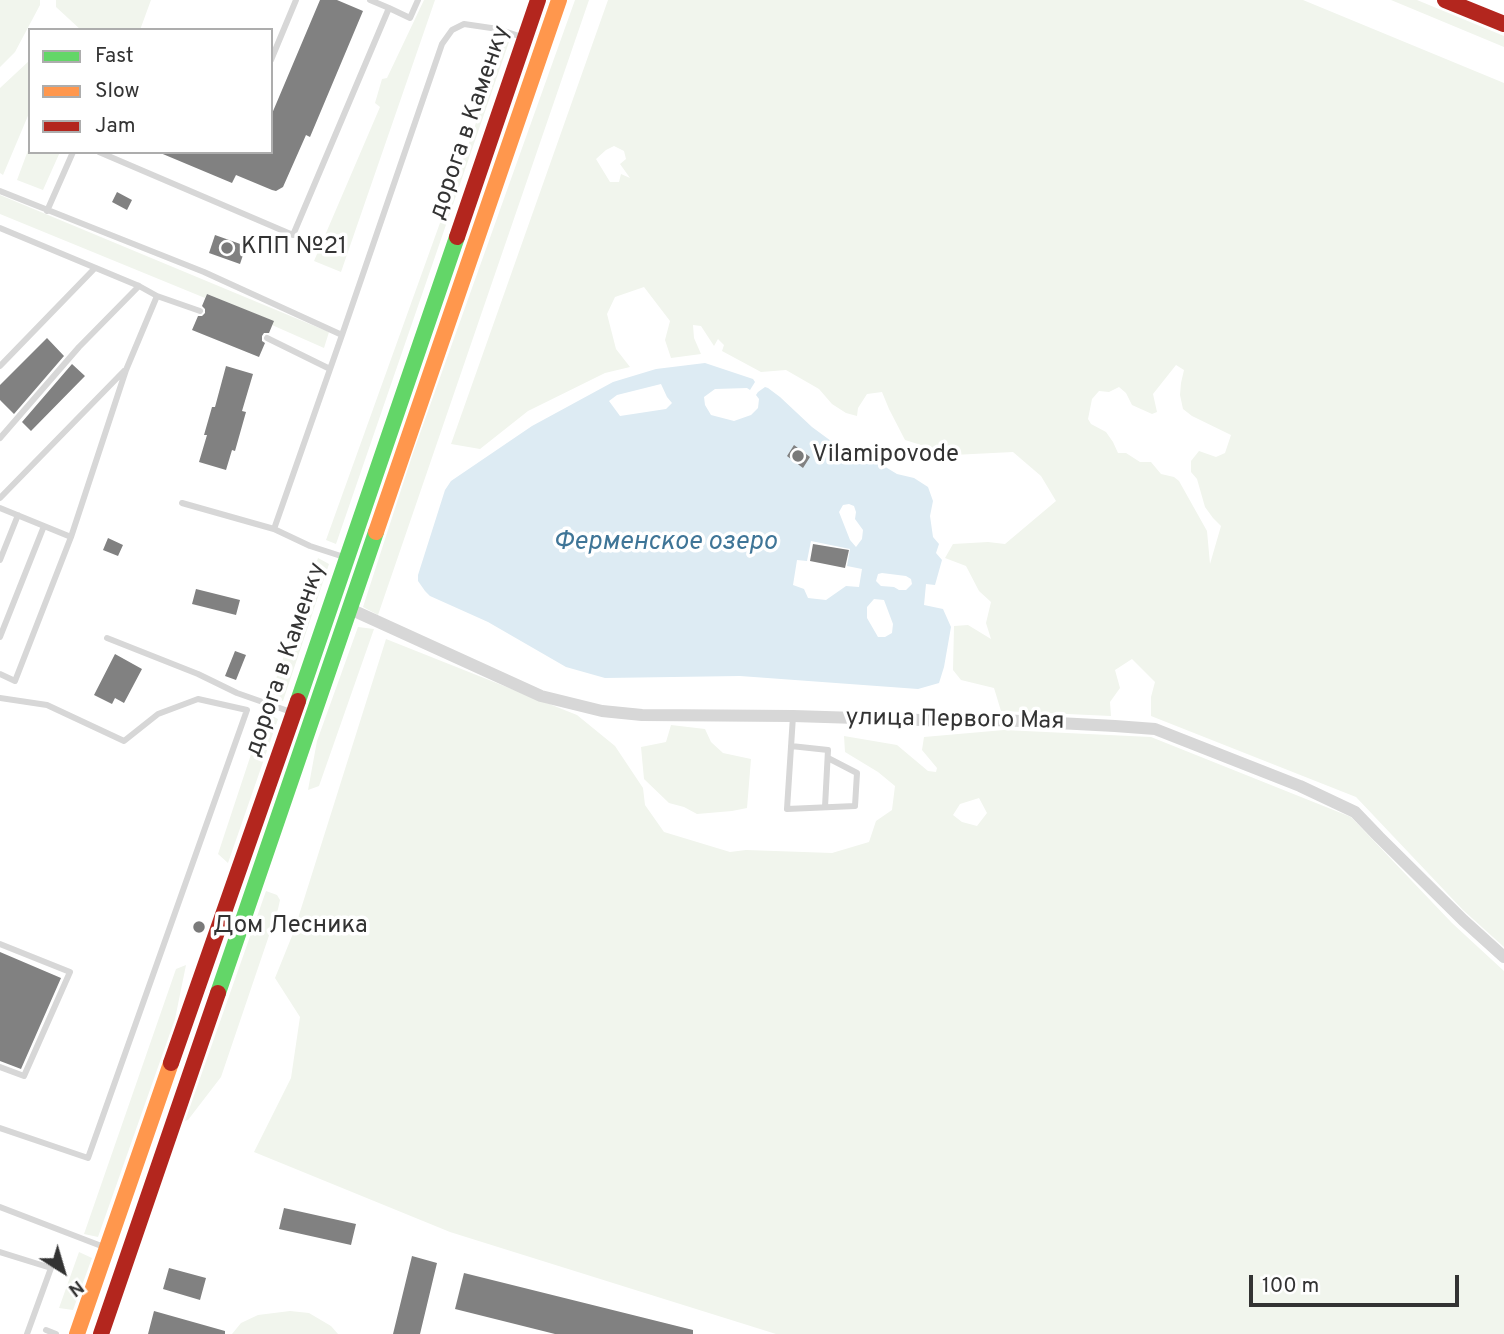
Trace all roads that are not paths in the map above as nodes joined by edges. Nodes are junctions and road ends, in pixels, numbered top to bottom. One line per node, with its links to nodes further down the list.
1 (296, 0): 10 (lane)
2 (370, 0): 7 (lane)
3 (418, 0): 7 (lane)
4 (538, 0): 9 (main road, дорога в Каменку)
5 (559, 0): 35 (main road, дорога в Каменку)
6 (1445, 0): 8 (main road)
7 (389, 8): 12 (lane)
8 (1504, 24)
9 (524, 37): 20 (lane); 33 (main road, дорога в Каменку)
10 (273, 55)
11 (72, 154): 14 (lane)
12 (104, 154)
13 (0, 191): 14 (lane)
14 (47, 211): 20 (lane)
15 (0, 228): 16 (lane)
16 (95, 268): 17 (lane); 22 (lane)
17 (139, 286): 18 (lane); 25 (lane)
18 (157, 296): 19 (lane); 24 (lane)
19 (200, 311)
20 (342, 335): 23 (lane)
21 (267, 338): 23 (lane)
22 (0, 366)
23 (330, 369): 31 (lane)
24 (126, 370): 26 (lane); 32 (lane)
25 (0, 438)
26 (0, 498)
27 (182, 503): 31 (lane)
28 (0, 508): 29 (lane)
29 (18, 515): 30 (lane); 34 (lane)
30 (44, 526): 32 (lane); 36 (lane)
31 (274, 529): 33 (lane)
32 (71, 537): 38 (lane)
33 (346, 558): 40 (main road, дорога в Каменку)
34 (0, 560)
35 (350, 609): 41 (street, улица Первого Мая); 56 (main road, дорога в Каменку)
36 (0, 637)
37 (107, 638): 40 (lane)
38 (0, 674)
39 (0, 698): 48 (lane)
40 (294, 713): 50 (main road, дорога в Каменку)
41 (793, 716): 42 (lane); 46 (street, улица Первого Мая)
42 (791, 746): 43 (lane); 44 (lane)
43 (828, 758): 44 (lane); 44 (lane)
44 (825, 807)
45 (0, 944): 47 (lane)
46 (1504, 957)
47 (0, 1067)
48 (0, 1128)
49 (0, 1207): 50 (lane)
50 (106, 1248): 55 (main road, дорога в Каменку)
51 (0, 1252): 53 (lane)
52 (46, 1330): 54 (lane)
53 (27, 1334)
54 (56, 1334)
55 (77, 1334)
56 (101, 1334)

